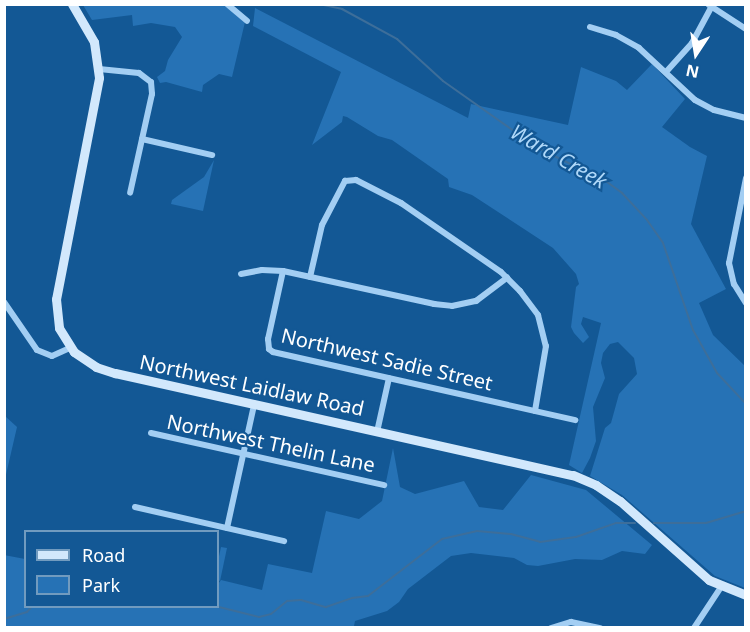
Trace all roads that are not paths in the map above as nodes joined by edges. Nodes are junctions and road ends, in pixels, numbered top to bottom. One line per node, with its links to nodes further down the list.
1 (72, 4): 7 (street)
2 (227, 4): 4 (street)
3 (711, 5): 6 (street); 8 (street)
4 (247, 21)
5 (590, 27): 8 (street)
6 (746, 29)
7 (99, 69): 10 (street); 20 (street)
8 (666, 72): 9 (street)
9 (746, 118)
10 (142, 139): 11 (street); 13 (street)
11 (212, 155)
12 (746, 178): 19 (street)
13 (130, 193)
14 (283, 271): 15 (street); 16 (street); 21 (street, Northwest Sadie Street)
15 (241, 274)
16 (310, 277): 17 (street); 17 (street)
17 (507, 278): 23 (street)
18 (4, 302): 20 (street)
19 (746, 303)
20 (70, 348): 22 (street, Northwest Laidlaw Road)
21 (389, 378): 23 (street, Northwest Sadie Street); 25 (street)
22 (254, 405): 25 (street, Northwest Laidlaw Road); 27 (street)
23 (535, 411): 24 (street, Northwest Sadie Street)
24 (575, 420)
25 (377, 432): 32 (street, Northwest Laidlaw Road)
26 (151, 433): 27 (street, Northwest Thelin Lane)
27 (243, 454): 28 (street, Northwest Thelin Lane); 30 (street)
28 (384, 485)
29 (135, 507): 30 (street)
30 (227, 528): 31 (street)
31 (284, 541)
32 (721, 587): 33 (street, Northwest Laidlaw Road); 36 (street)
33 (746, 595)
34 (551, 627): 35 (street)
35 (600, 627)
36 (694, 627)

